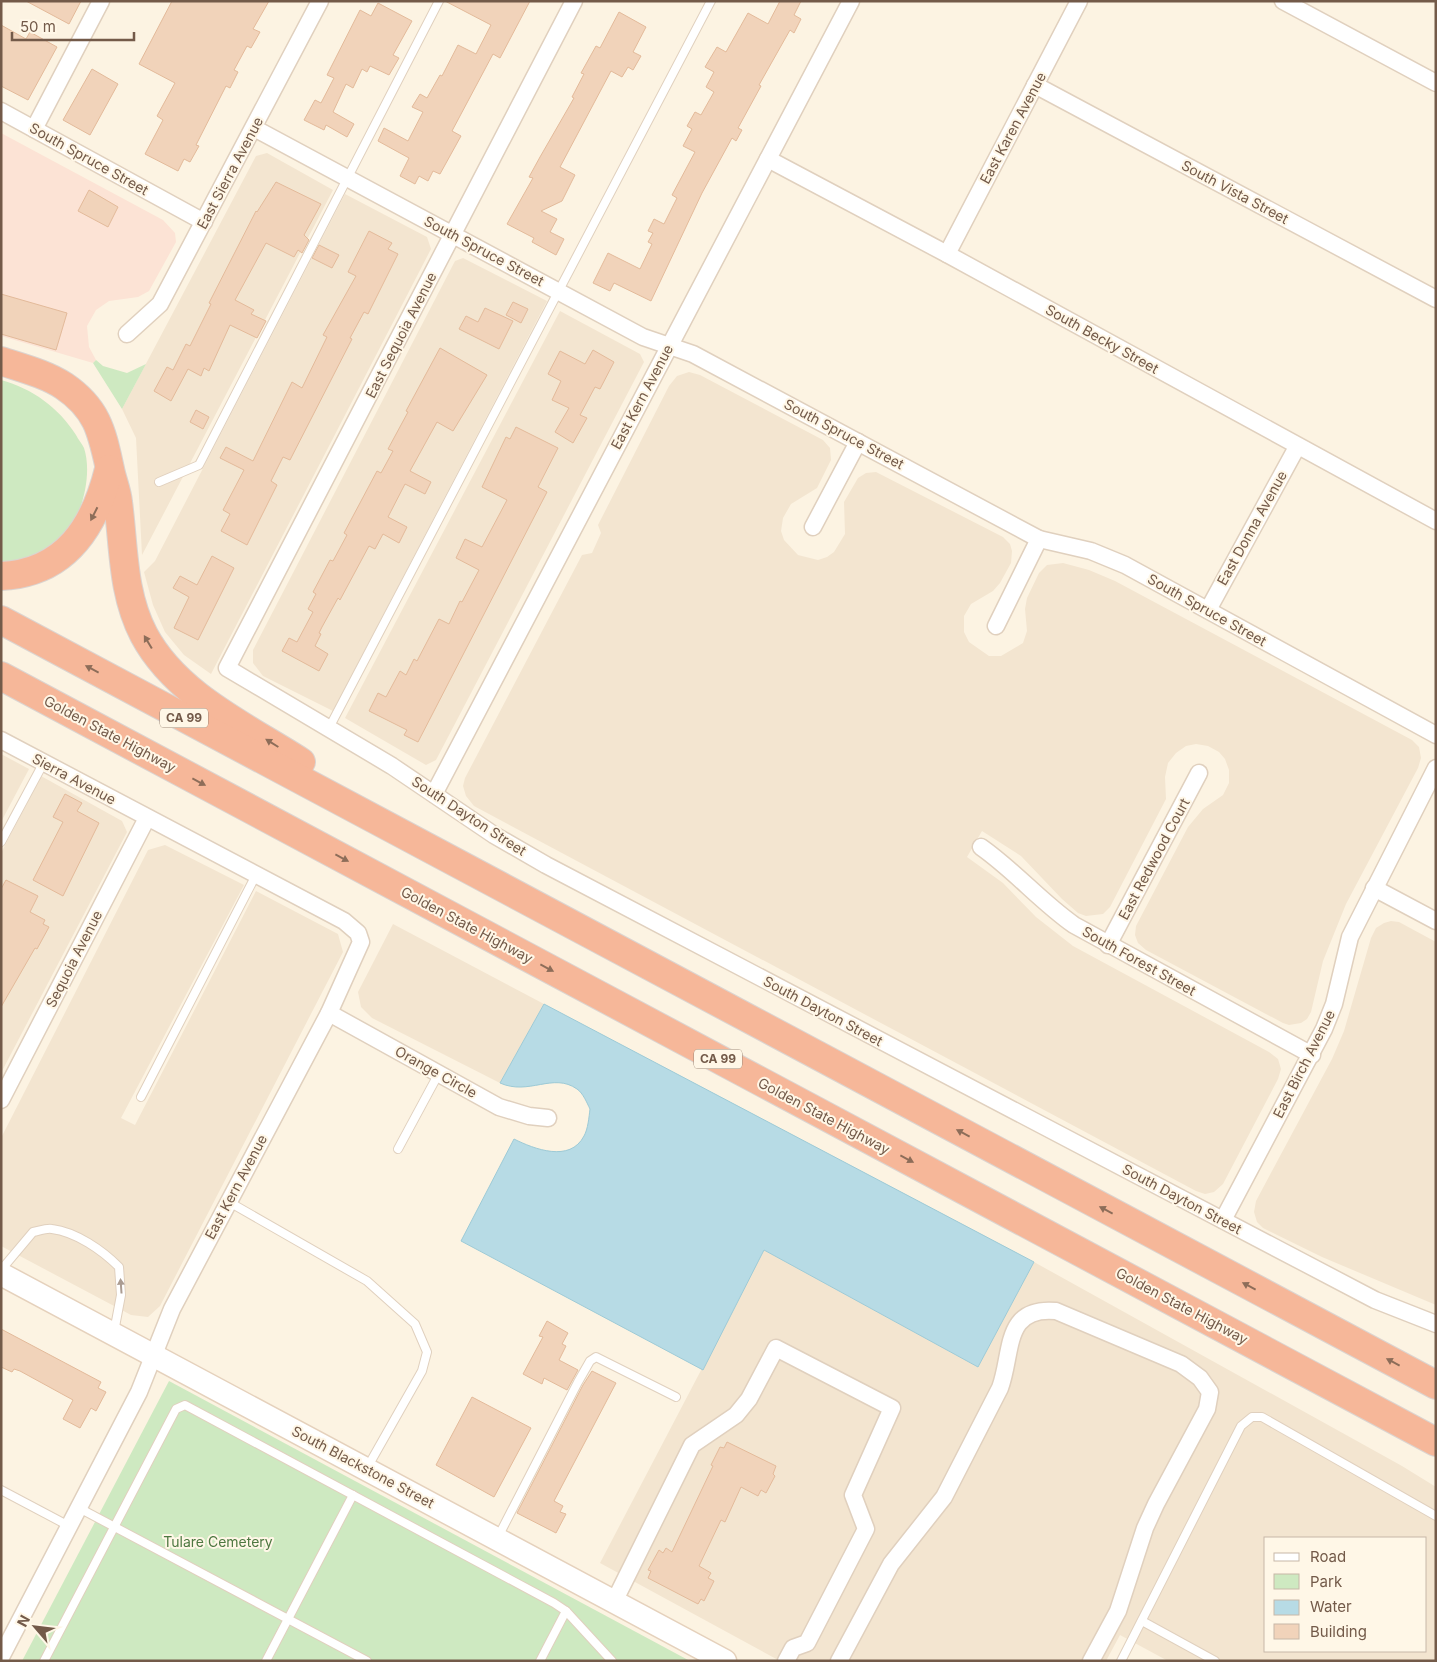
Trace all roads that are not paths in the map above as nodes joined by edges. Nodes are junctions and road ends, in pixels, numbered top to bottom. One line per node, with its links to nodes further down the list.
1 (101, 1): 13 (street)
2 (320, 1): 12 (street, East Sierra Avenue)
3 (439, 1): 15 (lane)
4 (574, 1): 17 (street, East Sequoia Avenue)
5 (710, 1): 19 (lane)
6 (851, 1): 14 (street, East Kern Avenue)
7 (1079, 1): 10 (street, East Karen Avenue)
8 (1283, 1): 9 (street)
9 (1436, 83)
10 (1035, 85): 18 (street, East Karen Avenue); 20 (street, South Vista Street)
11 (1, 111): 13 (street, South Spruce Street)
12 (254, 128): 15 (street, South Spruce Street); 16 (street, East Sierra Avenue)
13 (34, 129): 16 (street, South Spruce Street)
14 (768, 159): 18 (street, South Becky Street); 22 (street, East Kern Avenue)
15 (347, 177): 17 (street, South Spruce Street); 27 (lane)
16 (204, 222): 21 (street, East Sierra Avenue)
17 (453, 234): 19 (street, South Spruce Street); 35 (street, East Sequoia Avenue)
18 (947, 254): 25 (street, South Becky Street)
19 (559, 291): 22 (street, South Spruce Street); 37 (lane)
20 (1436, 299)
21 (126, 334)
22 (670, 345): 24 (street, South Spruce Street); 43 (street, East Kern Avenue)
23 (1, 361): 26 (highway)
24 (858, 442): 29 (street); 30 (street, South Spruce Street)
25 (1297, 446): 28 (street, South Becky Street); 32 (street, East Donna Avenue)
26 (110, 468): 31 (highway, one-way to 31); 44 (highway, one-way to 26)
27 (159, 482)
28 (1436, 521)
29 (813, 527)
30 (1039, 539): 32 (street, South Spruce Street); 34 (street)
31 (1, 576)
32 (1208, 610): 38 (street, South Spruce Street)
33 (1, 620): 44 (highway, CA 99, one-way to 33)
34 (996, 626)
35 (227, 668): 37 (street, South Dayton Street)
36 (1, 676): 67 (highway, Golden State Highway / CA 99, one-way to 67)
37 (329, 728): 43 (street, South Dayton Street)
38 (1436, 735)
39 (1, 740): 40 (street, Sierra Avenue)
40 (44, 762): 45 (street, Sierra Avenue); 46 (lane)
41 (1436, 768): 49 (street, East Birch Avenue)
42 (1199, 773): 51 (street, East Redwood Court)
43 (434, 794): 60 (street, South Dayton Street)
44 (366, 815): 65 (highway, CA 99, one-way to 44)
45 (147, 818): 48 (street, East Kern Avenue); 56 (street, Sequoia Avenue)
46 (1, 842)
47 (981, 847): 51 (street, South Forest Street)
48 (256, 875): 52 (street, East Kern Avenue); 55 (lane)
49 (1374, 888): 50 (street); 53 (street, East Birch Avenue)
50 (1436, 921)
51 (1108, 945): 53 (street, South Forest Street)
52 (329, 1013): 54 (street, Orange Circle); 59 (street, East Kern Avenue)
53 (1312, 1055): 60 (street, East Birch Avenue)
54 (439, 1073): 57 (street, Orange Circle); 58 (lane)
55 (141, 1097)
56 (1, 1100)
57 (548, 1118)
58 (398, 1149)
59 (229, 1202): 64 (street, East Kern Avenue); 68 (lane)
60 (1223, 1220): 62 (street, South Dayton Street)
61 (1, 1272): 63 (main road, South Blackstone Street); 63 (lane, one-way to 61)
62 (1436, 1324)
63 (113, 1334): 64 (main road, South Blackstone Street)
64 (153, 1355): 68 (main road, South Blackstone Street); 71 (street, East Kern Avenue)
65 (1436, 1385)
66 (676, 1397): 75 (lane)
67 (1436, 1442)
68 (367, 1469): 75 (main road, South Blackstone Street)
69 (1, 1490): 73 (lane)
70 (353, 1495): 74 (lane); 77 (lane); 78 (lane)
71 (79, 1508): 73 (street, East Kern Avenue); 74 (lane)
72 (1436, 1516): 79 (lane)
73 (69, 1526): 80 (street, East Kern Avenue)
74 (114, 1528): 78 (lane); 81 (lane)
75 (497, 1538): 76 (main road, South Blackstone Street)
76 (614, 1602): 86 (main road, South Blackstone Street); 87 (street)
77 (566, 1611): 84 (lane); 85 (lane)
78 (288, 1619): 82 (lane); 83 (lane)
79 (1142, 1621): 90 (lane); 91 (lane)
80 (2, 1654)
81 (44, 1661)
82 (266, 1661)
83 (368, 1661)
84 (540, 1661)
85 (612, 1661)
86 (725, 1661)
87 (786, 1661)
88 (838, 1661): 89 (street)
89 (1091, 1661)
90 (1121, 1661)
91 (1215, 1661)

